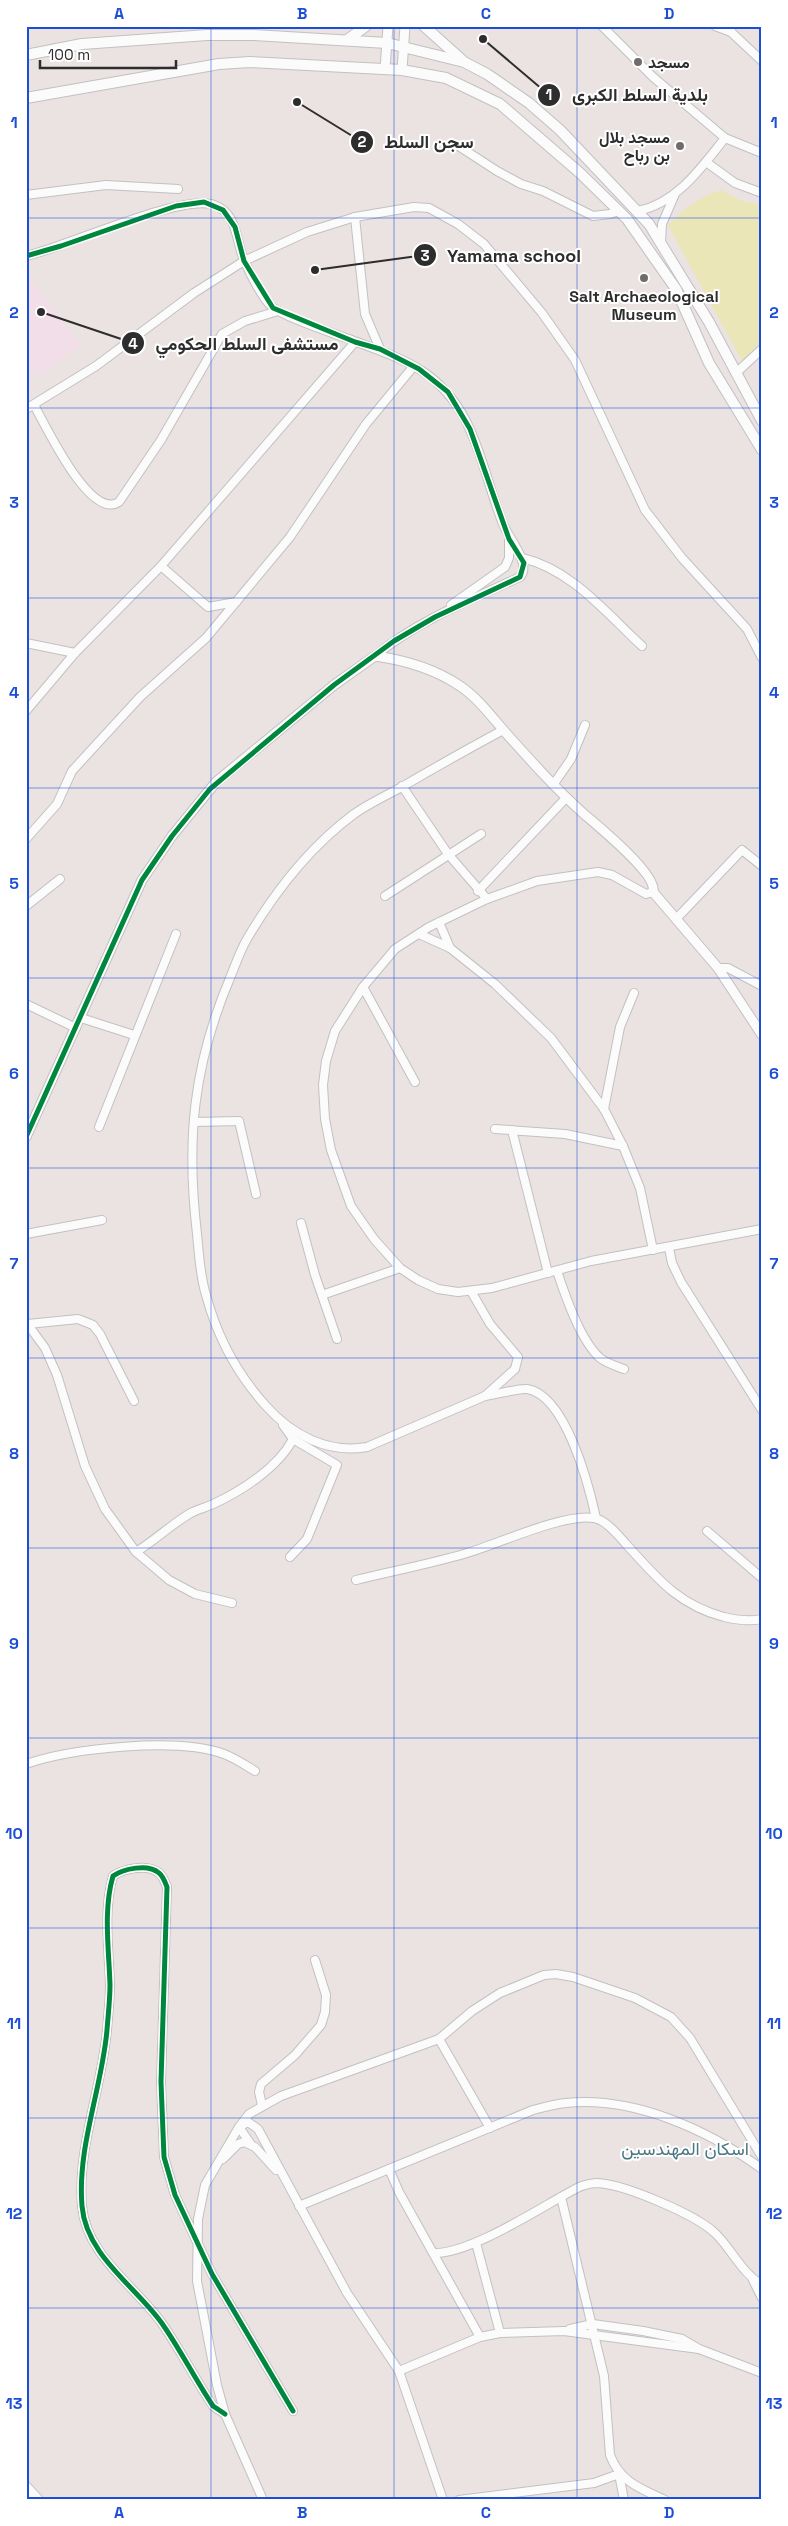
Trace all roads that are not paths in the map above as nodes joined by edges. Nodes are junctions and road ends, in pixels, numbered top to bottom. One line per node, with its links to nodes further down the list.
1 (366, 26): 8 (main road)
2 (388, 26): 9 (street)
3 (404, 26): 10 (street)
4 (424, 26): 13 (main road)
5 (602, 26): 17 (street)
6 (715, 26): 7 (street)
7 (731, 29): 12 (street)
8 (347, 40): 9 (main road); 11 (main road)
9 (387, 43): 10 (main road); 14 (street)
10 (404, 46): 13 (main road); 15 (street)
11 (26, 55)
12 (762, 61)
13 (464, 62): 26 (main road)
14 (385, 68): 15 (main road); 16 (main road)
15 (402, 70): 25 (main road)
16 (26, 98)
17 (725, 138): 19 (street); 20 (street)
18 (457, 145): 25 (street)
19 (762, 153)
20 (706, 162): 22 (street); 23 (street)
21 (178, 190): 24 (street)
22 (762, 193)
23 (675, 194): 26 (street); 28 (street)
24 (26, 195)
25 (618, 210): 37 (main road)
26 (638, 211): 28 (main road)
27 (355, 217): 30 (street); 33 (street); 51 (street)
28 (661, 242): 36 (main road)
29 (26, 256): 30 (street)
30 (244, 261): 31 (street); 38 (street)
31 (278, 311): 32 (street); 38 (street)
32 (355, 342): 33 (street); 44 (street)
33 (380, 349): 35 (street)
34 (762, 349): 36 (street)
35 (414, 366): 42 (street); 45 (street)
36 (736, 373): 37 (main road); 40 (main road)
37 (722, 384): 41 (main road)
38 (34, 405): 39 (street)
39 (26, 409)
40 (762, 421)
41 (762, 450)
42 (509, 539): 43 (street); 46 (street)
43 (522, 558): 46 (street); 48 (street)
44 (161, 566): 45 (street); 49 (street)
45 (236, 602): 59 (street)
46 (435, 617): 50 (street)
47 (26, 643): 49 (street)
48 (642, 646)
49 (75, 653): 52 (street)
50 (375, 656): 54 (street); 78 (street)
51 (762, 658)
52 (26, 711)
53 (585, 725): 55 (street)
54 (503, 730): 55 (street); 56 (street)
55 (553, 785): 57 (street)
56 (402, 786): 60 (street); 84 (street)
57 (566, 798): 63 (street); 64 (street)
58 (481, 834): 60 (street)
59 (26, 838)
60 (448, 854): 63 (street); 65 (street)
61 (762, 866): 68 (street)
62 (60, 879): 67 (street)
63 (478, 891): 66 (street)
64 (653, 892): 66 (street); 68 (street)
65 (385, 896)
66 (487, 899): 69 (street)
67 (26, 906)
68 (676, 919): 73 (street)
69 (439, 922): 71 (street); 72 (street)
70 (176, 934): 80 (street)
71 (419, 934): 72 (street); 74 (street)
72 (450, 948): 83 (street)
73 (718, 968): 75 (street); 81 (street)
74 (363, 986): 82 (street); 98 (street)
75 (762, 986)
76 (634, 992): 83 (street)
77 (26, 1004): 79 (street)
78 (81, 1018): 79 (street); 80 (street)
79 (76, 1028): 85 (street)
80 (134, 1035): 86 (street)
81 (762, 1035)
82 (415, 1082)
83 (604, 1109): 90 (street)
84 (194, 1122): 91 (street); 109 (street)
85 (29, 1124): 89 (street)
86 (99, 1127)
87 (495, 1129): 88 (street)
88 (512, 1130): 90 (street); 100 (street)
89 (26, 1137)
90 (623, 1146): 97 (street)
91 (256, 1194)
92 (102, 1220): 95 (street)
93 (301, 1224): 102 (street)
94 (762, 1229): 96 (street)
95 (26, 1234)
96 (669, 1248): 97 (street); 108 (street)
97 (653, 1250): 99 (street)
98 (400, 1268): 101 (street); 102 (street)
99 (557, 1271): 100 (street); 105 (street)
100 (548, 1273): 101 (street)
101 (470, 1291): 106 (street)
102 (322, 1295): 104 (street)
103 (27, 1323): 107 (street); 113 (street)
104 (337, 1339)
105 (624, 1369)
106 (485, 1396): 109 (street); 111 (street)
107 (134, 1402)
108 (762, 1410)
109 (282, 1424): 110 (street)
110 (293, 1439): 113 (street); 114 (street)
111 (596, 1518): 116 (street); 118 (street)
112 (706, 1531): 115 (street)
113 (136, 1552): 117 (street)
114 (290, 1557)
115 (762, 1578)
116 (356, 1580)
117 (232, 1603)
118 (762, 1619)
119 (26, 1764): 120 (street)
120 (255, 1771)
121 (315, 1960): 123 (street)
122 (440, 2039): 123 (street); 126 (street); 128 (street)
123 (262, 2105): 124 (street); 125 (street)
124 (256, 2127): 125 (street); 131 (street)
125 (239, 2128): 127 (street); 132 (street)
126 (490, 2128): 129 (street); 130 (street)
127 (250, 2143): 131 (street); 132 (street)
128 (762, 2157)
129 (389, 2169): 134 (street); 137 (street)
130 (762, 2169)
131 (282, 2176): 134 (street)
132 (205, 2185): 136 (street)
133 (561, 2197): 135 (street); 138 (street); 141 (street)
134 (299, 2206): 147 (street)
135 (476, 2242): 137 (street); 143 (street)
136 (197, 2243): 149 (street); 150 (street); 150 (street)
137 (433, 2253): 145 (street)
138 (753, 2280): 139 (street); 140 (street)
139 (762, 2285)
140 (762, 2298)
141 (593, 2324): 142 (street); 144 (street); 146 (street)
142 (564, 2331): 143 (street); 144 (street)
143 (500, 2333): 145 (street)
144 (594, 2334): 146 (street); 151 (street)
145 (480, 2338): 147 (street)
146 (699, 2349): 148 (street)
147 (399, 2372): 155 (street)
148 (762, 2372)
149 (293, 2410)
150 (225, 2414): 154 (street)
151 (619, 2474): 156 (street); 157 (street); 158 (street)
152 (27, 2489): 153 (main road)
153 (38, 2500)
154 (263, 2500)
155 (443, 2500)
156 (459, 2500)
157 (624, 2500)
158 (666, 2500)

